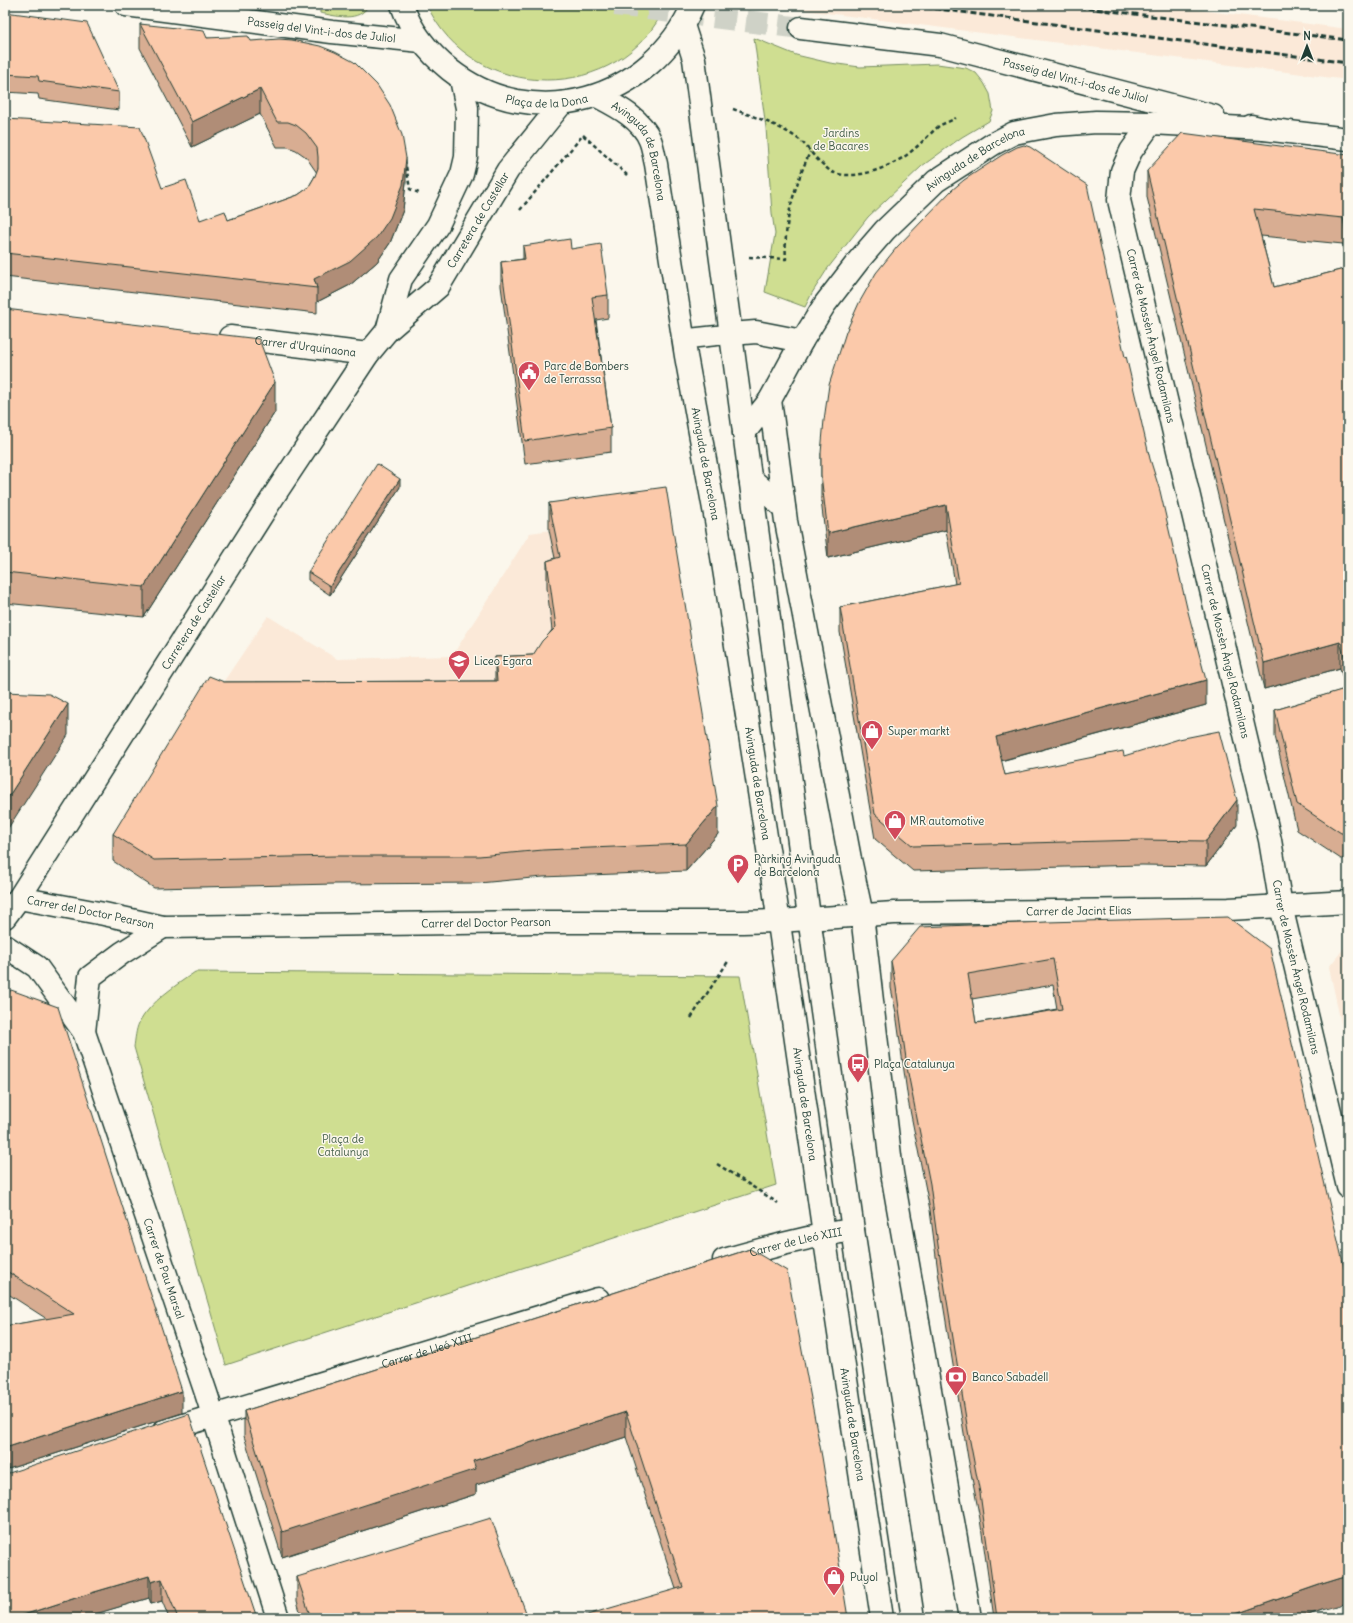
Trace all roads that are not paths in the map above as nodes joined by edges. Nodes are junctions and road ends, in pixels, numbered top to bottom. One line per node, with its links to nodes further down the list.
1 (126, 5): 6 (street, Passeig del Vint-i-dos de Juliol)
2 (402, 5): 6 (street, Plaça de la Dona)
3 (693, 5): 4 (street, Plaça de la Dona)
4 (683, 25): 8 (street, Plaça de la Dona); 14 (street)
5 (801, 28): 11 (street, Passeig del Vint-i-dos de Juliol)
6 (421, 41): 7 (street, Plaça de la Dona)
7 (461, 79): 9 (street, Plaça de la Dona); 13 (street, Carretera de Castellar)
8 (596, 96): 9 (street, Plaça de la Dona); 16 (street, Avinguda de Barcelona)
9 (562, 103): 13 (street, Carretera de Castellar)
10 (1151, 123): 11 (street, Avinguda de Barcelona); 17 (street, Avinguda de Barcelona); 25 (street, Carrer de Mossèn Àngel Rodamilans)
11 (1264, 129): 12 (street, Passeig del Vint-i-dos de Juliol)
12 (1348, 139)
13 (387, 331): 18 (street, Carretera de Castellar)
14 (731, 334): 16 (lane); 17 (street); 20 (street)
15 (210, 335): 18 (street, Carrer d'Urquinaona)
16 (684, 339): 29 (street, Avinguda de Barcelona)
17 (802, 341): 19 (street, Avinguda de Barcelona)
18 (368, 354): 23 (street, Carretera de Castellar)
19 (770, 400): 20 (street, Avinguda de Barcelona); 22 (street)
20 (744, 433): 21 (street)
21 (750, 478): 22 (street); 28 (street)
22 (784, 508): 26 (street)
23 (19, 898): 27 (street, Carretera de Castellar); 30 (street, Carrer del Doctor Pearson)
24 (1348, 902): 25 (street, Carrer de Jacint Elias)
25 (1281, 906): 26 (street, Carrer de Jacint Elias); 33 (street, Carrer de Mossèn Àngel Rodamilans)
26 (862, 915): 28 (street, Carrer de Jacint Elias); 43 (street)
27 (5, 918)
28 (810, 919): 29 (street, Carrer del Doctor Pearson); 34 (street)
29 (779, 921): 30 (street, Carrer del Doctor Pearson); 35 (street, Avinguda de Barcelona)
30 (163, 927): 32 (street, Carrer del Doctor Pearson)
31 (5, 946): 32 (street, Carrer de Pau Marsal)
32 (84, 1032): 38 (street, Carrer de Pau Marsal)
33 (1348, 1187)
34 (853, 1230): 35 (street, Carrer de Lleó XIII); 42 (street)
35 (824, 1234): 36 (street, Carrer de Lleó XIII); 41 (street, Avinguda de Barcelona)
36 (702, 1267)
37 (618, 1293): 38 (street, Carrer de Lleó XIII)
38 (213, 1416): 39 (street, Carrer de Lleó XIII); 40 (street, Carrer de Pau Marsal)
39 (146, 1437)
40 (278, 1618)
41 (882, 1618)
42 (913, 1618)
43 (970, 1618)

